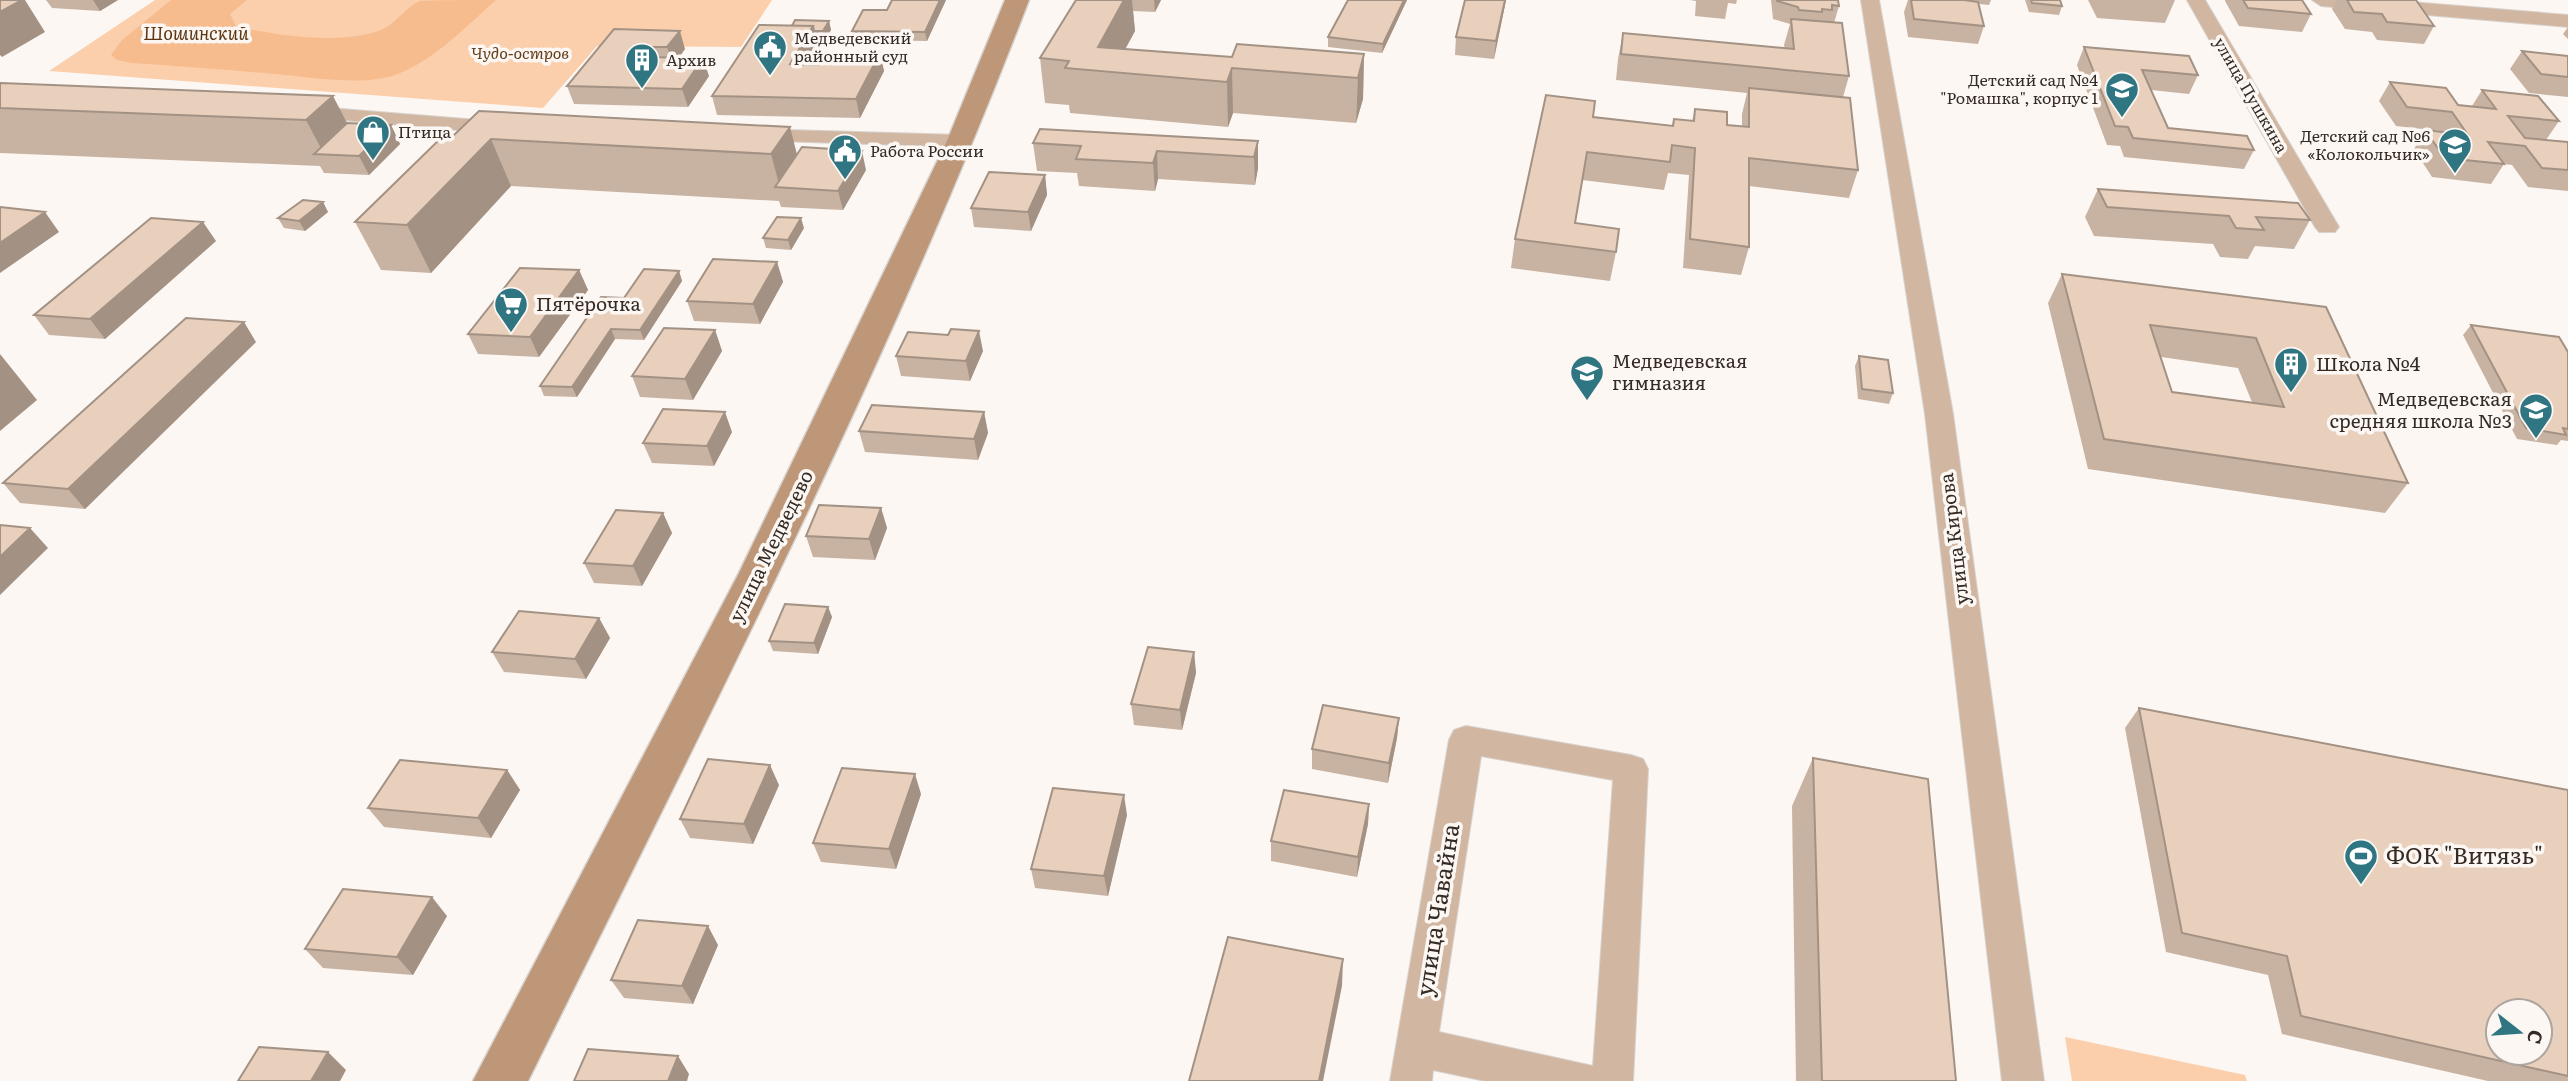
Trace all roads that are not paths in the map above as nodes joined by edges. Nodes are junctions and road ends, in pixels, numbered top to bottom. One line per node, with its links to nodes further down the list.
1 (1017, 0): 11 (street, улица Медведево)
2 (1870, 0): 17 (street, улица Кирова)
3 (2196, 0): 12 (street, улица Пушкина)
4 (2321, 0): 6 (street)
5 (2519, 0): 6 (street)
6 (2534, 18): 7 (street)
7 (2568, 21)
8 (290, 110): 9 (street)
9 (522, 128)
10 (735, 134): 11 (street)
11 (961, 141): 14 (street, улица Медведево)
12 (2327, 227)
13 (1413, 1064): 15 (street); 16 (street, улица Чавайна)
14 (500, 1081)
15 (1580, 1081)
16 (1612, 1081)
17 (2023, 1081)

